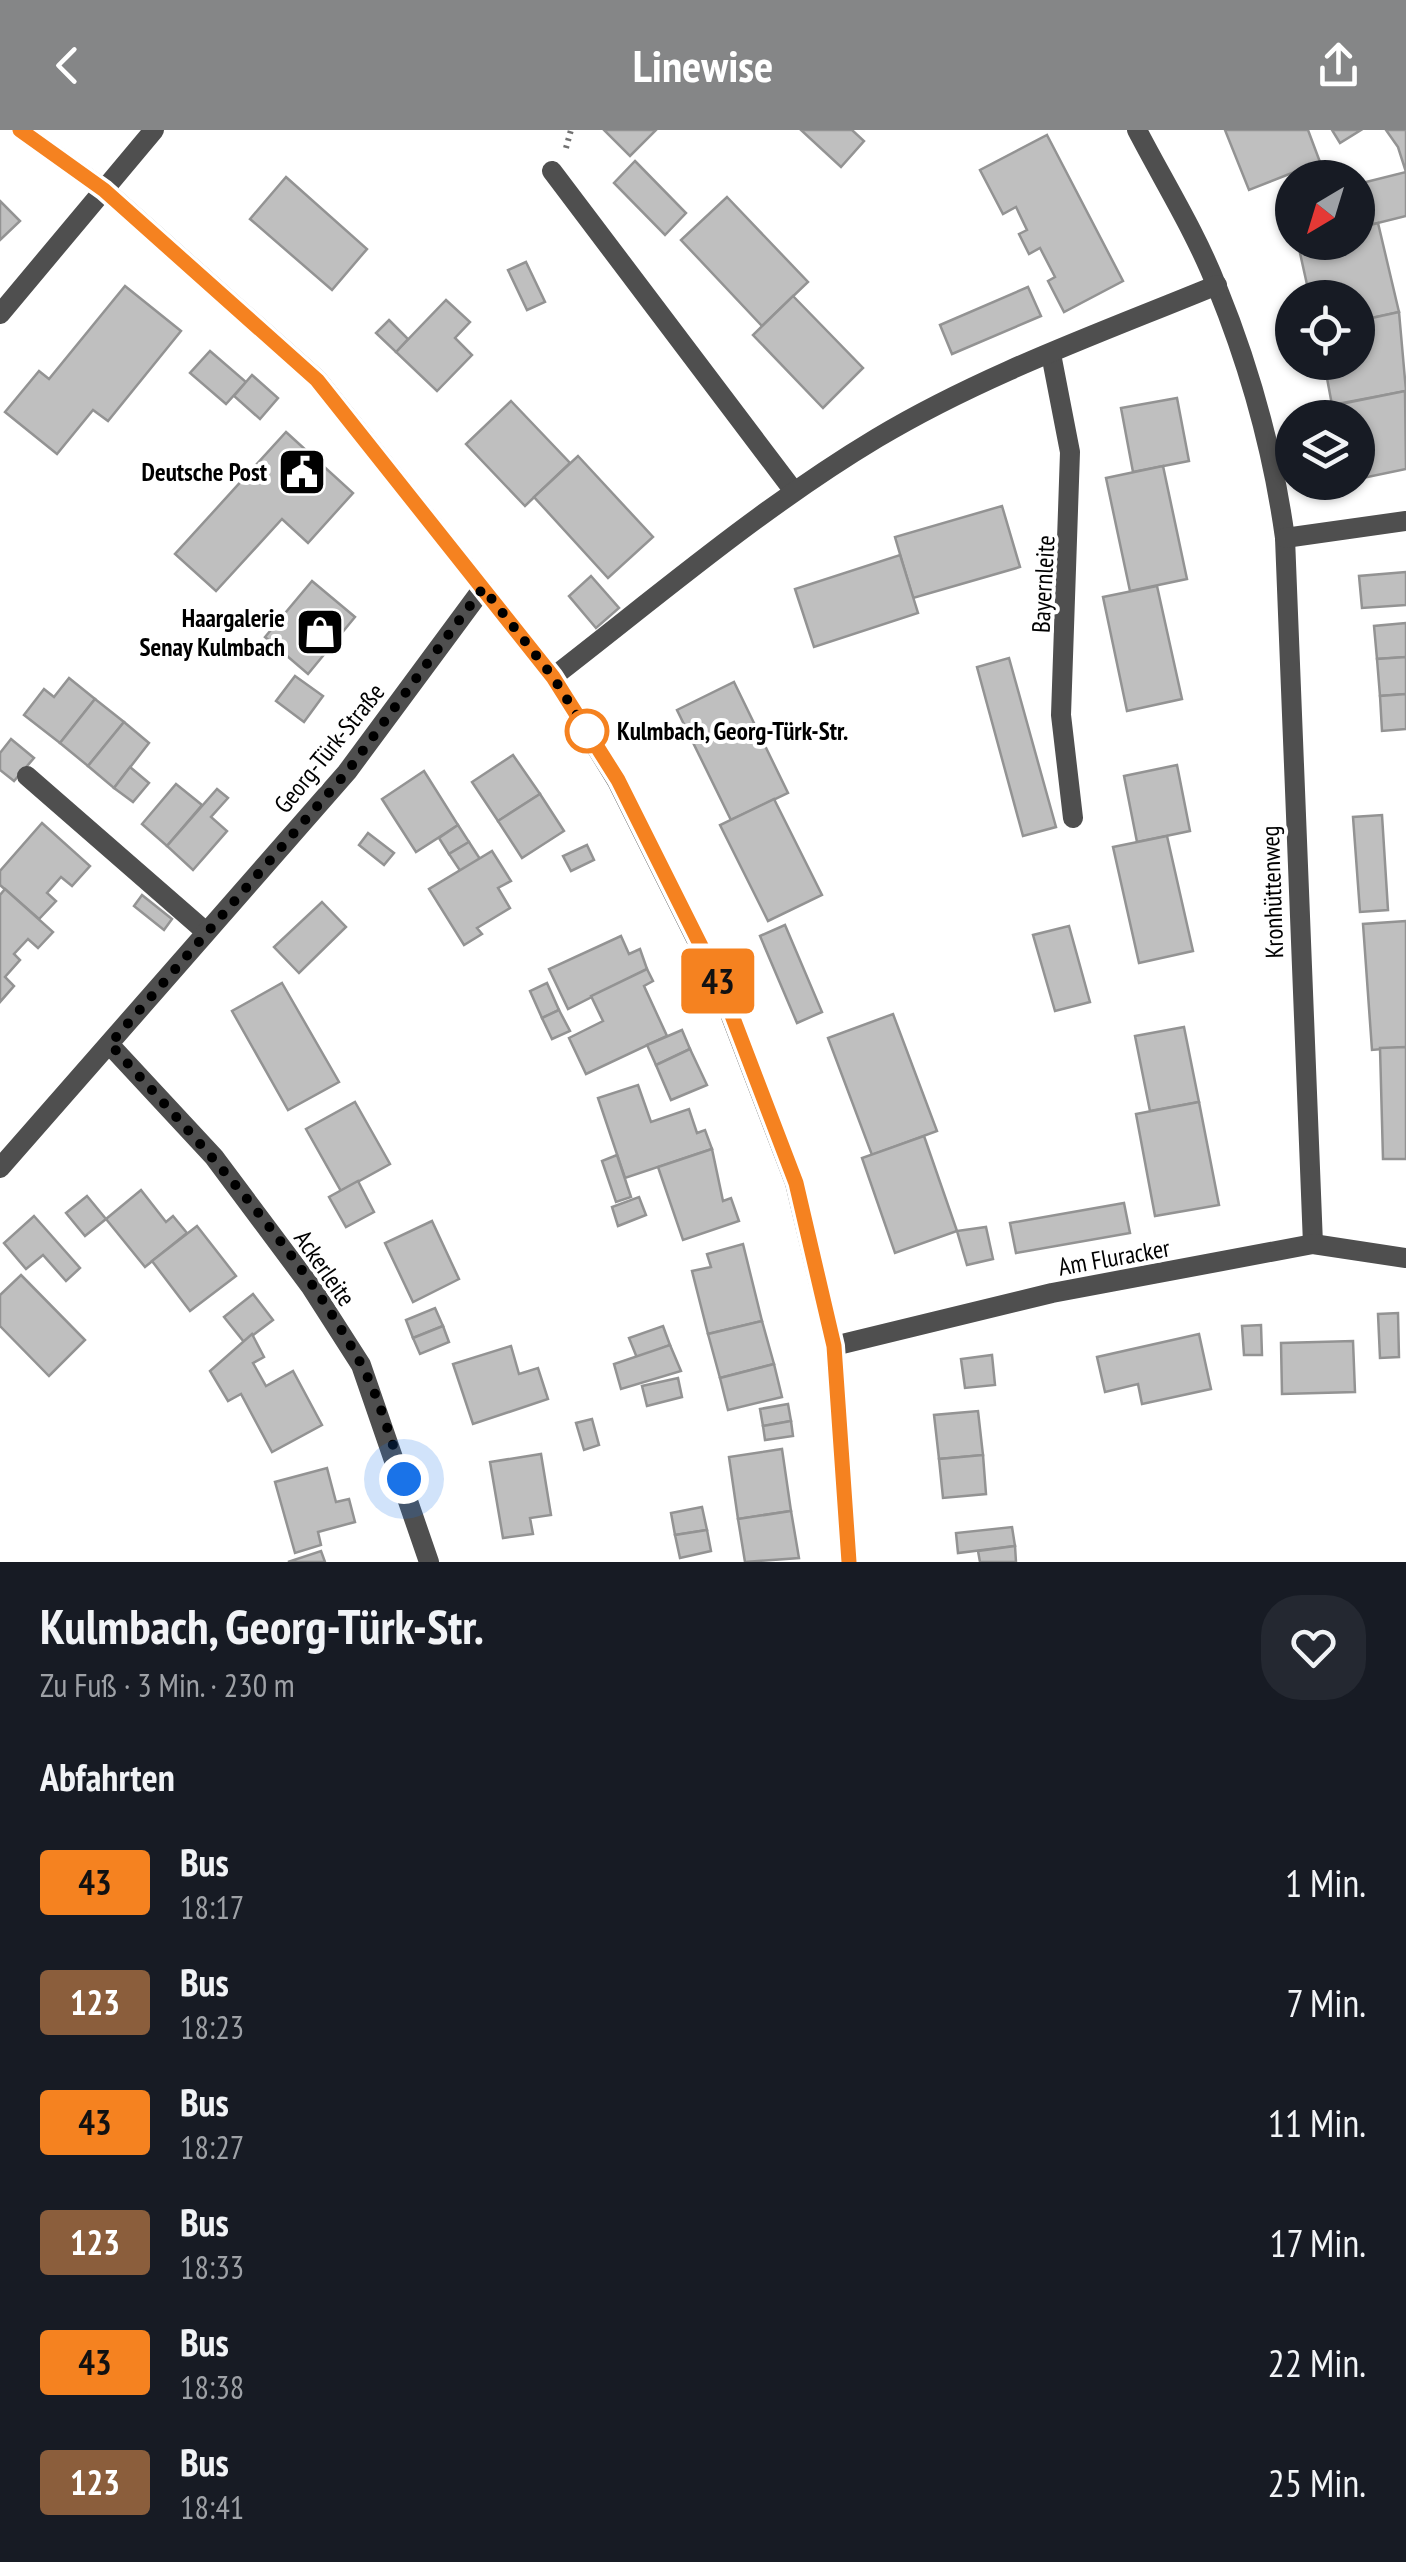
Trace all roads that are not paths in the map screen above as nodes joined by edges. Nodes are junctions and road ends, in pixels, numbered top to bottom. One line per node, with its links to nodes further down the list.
1 (20, 130): 5 (street)
2 (154, 130): 5 (street)
3 (1137, 130): 6 (street, Kronhüttenweg)
4 (552, 171): 9 (street)
5 (104, 190): 7 (street); 12 (street)
6 (1217, 285): 8 (street); 11 (street, Kronhüttenweg)
7 (0, 314)
8 (1050, 354): 9 (street); 15 (street, Bayernleite)
9 (793, 490): 13 (street)
10 (1406, 521): 11 (street)
11 (1284, 538): 19 (street, Kronhüttenweg)
12 (483, 588): 13 (street); 16 (street, Georg-Türk-Straße)
13 (553, 677): 21 (street)
14 (27, 776): 16 (street)
15 (1073, 818)
16 (206, 932): 17 (street, Georg-Türk-Straße)
17 (110, 1044): 18 (street, Georg-Türk-Straße); 22 (street, Ackerleite)
18 (0, 1168)
19 (1312, 1244): 20 (street, Am Fluracker); 21 (street, Am Fluracker)
20 (1406, 1258)
21 (834, 1346): 23 (street)
22 (430, 1562)
23 (849, 1562)

